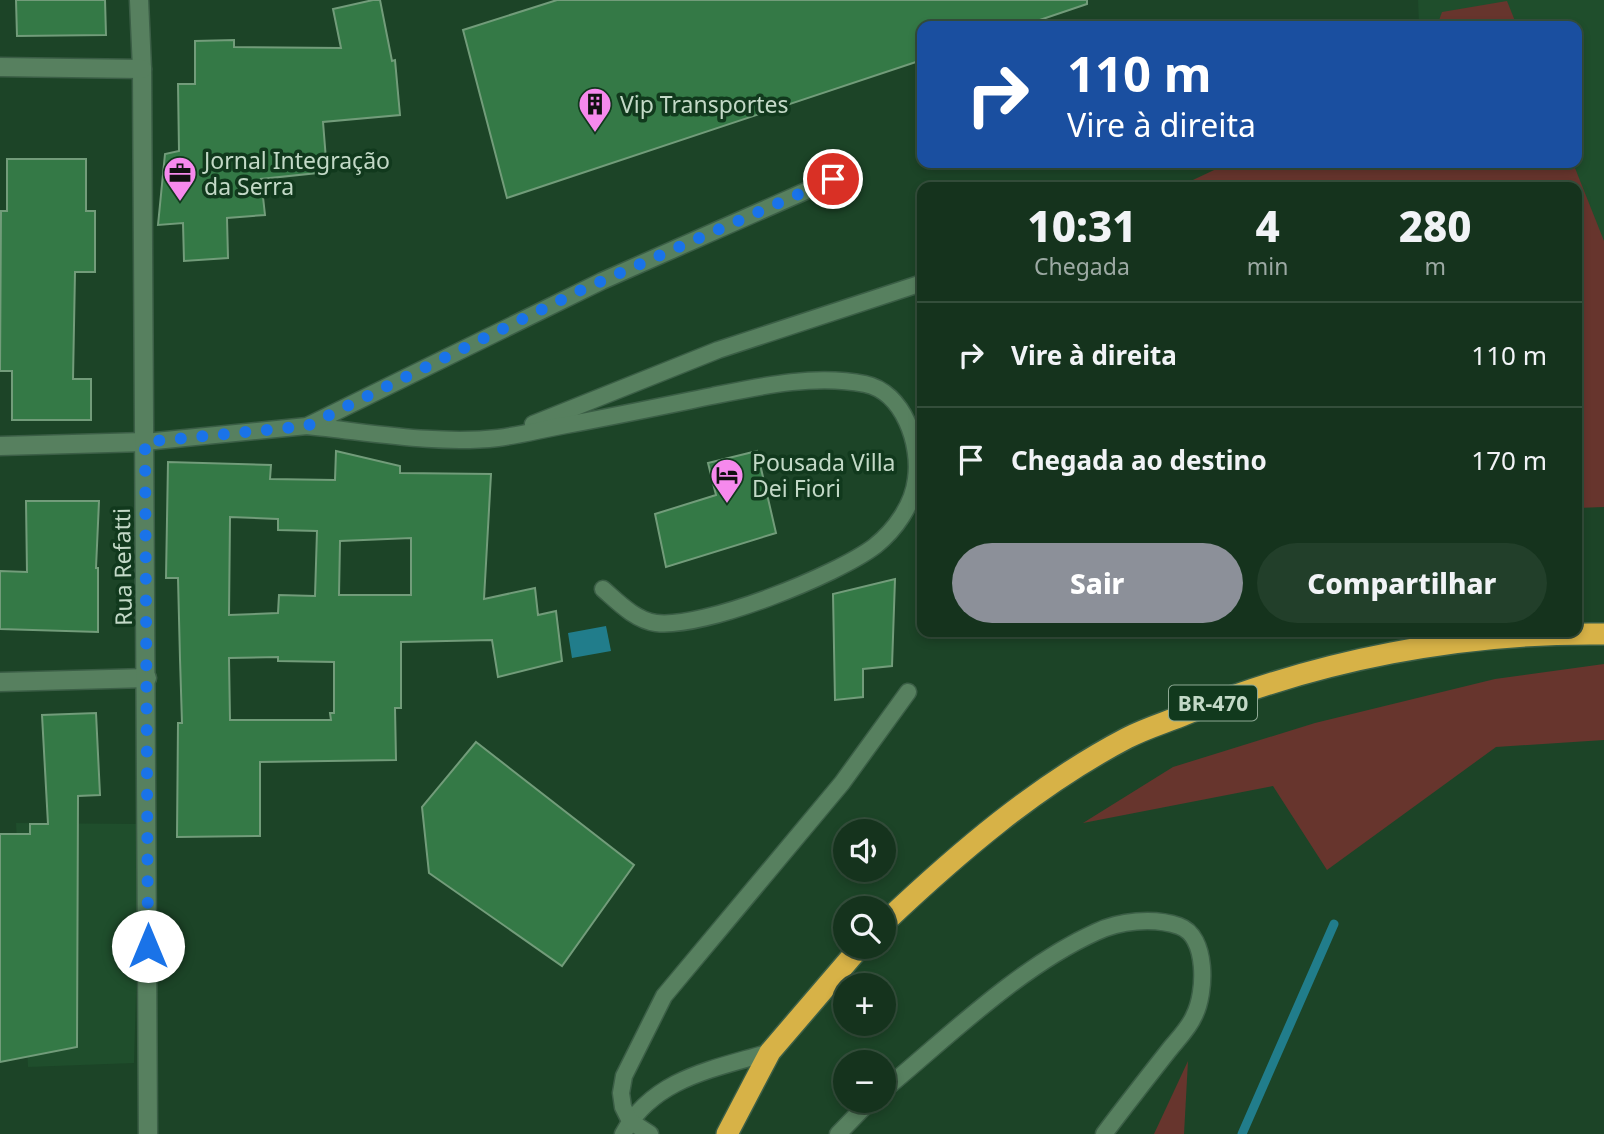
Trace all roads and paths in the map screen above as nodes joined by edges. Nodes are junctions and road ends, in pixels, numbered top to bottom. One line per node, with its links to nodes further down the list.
1 (139, 0): 3 (street, Rua Refatti)
2 (0, 67): 3 (street)
3 (142, 69): 8 (street, Rua Refatti)
4 (833, 179): 6 (lane)
5 (917, 285): 7 (lane)
6 (307, 426): 7 (lane); 8 (lane)
7 (497, 438): 10 (lane)
8 (145, 442): 9 (street); 14 (street, Rua Refatti)
9 (0, 446)
10 (603, 589)
11 (1582, 634): 12 (highway, BR-470)
12 (1604, 634)
13 (1510, 637): 17 (highway, BR-470)
14 (147, 678): 15 (street); 23 (street, Rua Refatti)
15 (0, 682)
16 (908, 692): 22 (lane)
17 (896, 912)
18 (850, 959): 19 (highway)
19 (770, 1052): 22 (lane); 25 (highway)
20 (896, 1080): 27 (lane)
21 (858, 1113): 26 (lane)
22 (627, 1128): 24 (lane)
23 (148, 1134)
24 (650, 1134)
25 (727, 1134)
26 (838, 1134)
27 (1104, 1134)

